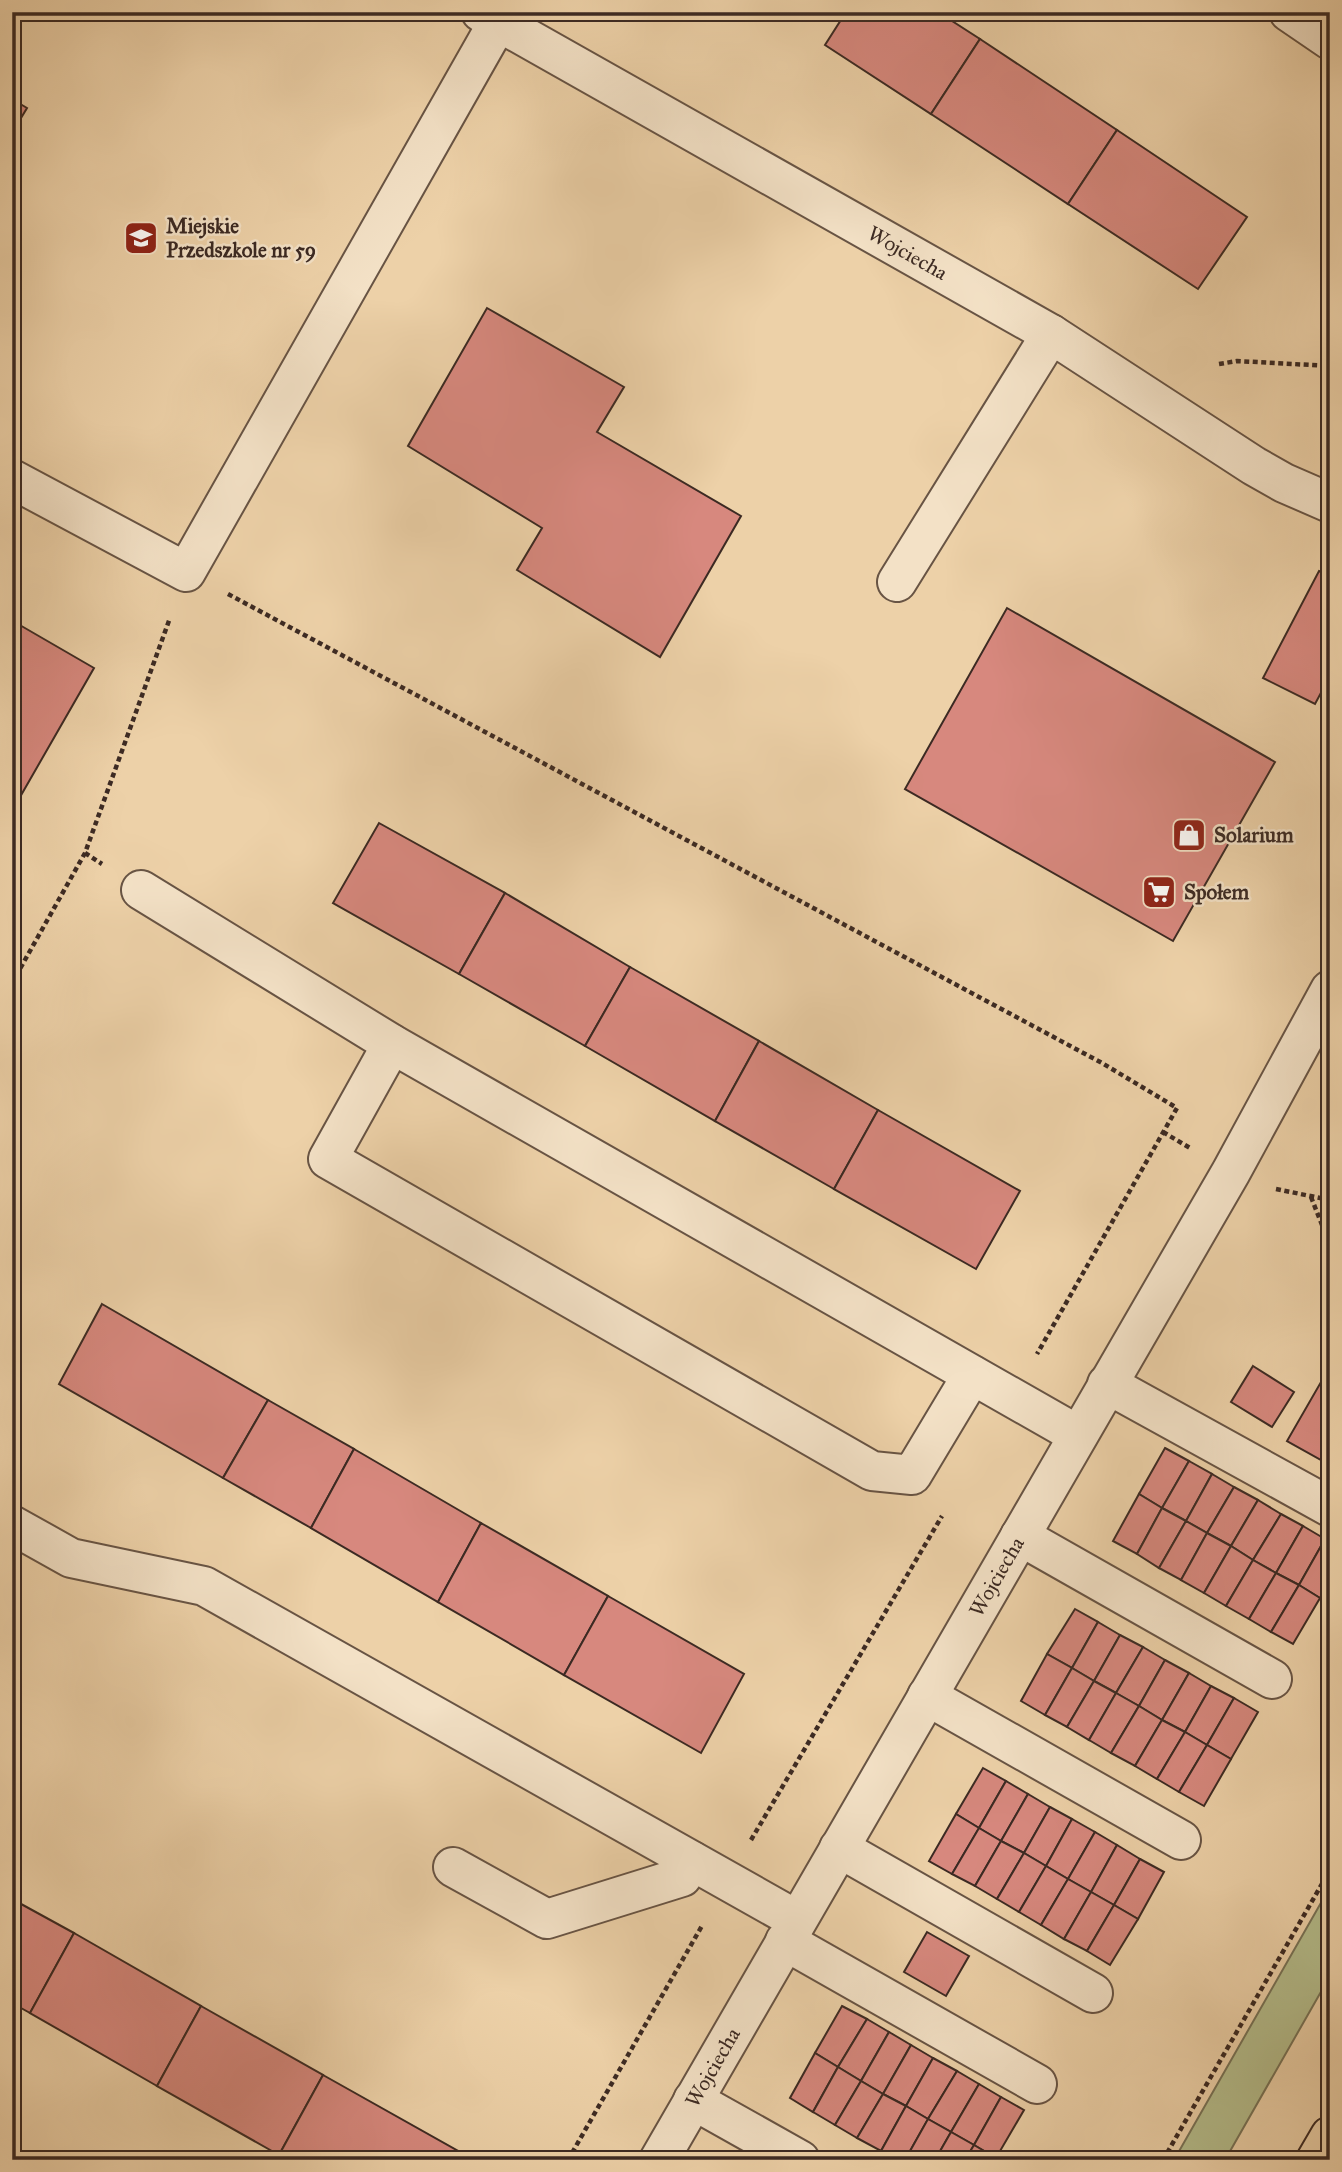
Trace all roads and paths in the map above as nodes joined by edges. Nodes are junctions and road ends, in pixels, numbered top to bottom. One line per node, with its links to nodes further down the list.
1 (1289, 12): 3 (street)
2 (489, 17): 4 (street, Wojciecha); 9 (street)
3 (1330, 40)
4 (1051, 334): 8 (street, Wojciecha); 10 (street)
5 (1219, 364): 6 (path)
6 (1330, 366)
7 (12, 479): 9 (street)
8 (1330, 503)
9 (186, 572): 12 (path); 15 (path)
10 (897, 582)
11 (141, 890): 14 (street)
12 (12, 983)
13 (1330, 990): 22 (street, Wojciecha)
14 (392, 1044): 21 (street); 21 (street)
15 (1164, 1132): 16 (path); 23 (path)
16 (1196, 1152)
17 (1275, 1189): 18 (path)
18 (1310, 1196): 19 (path); 20 (path)
19 (1330, 1200)
20 (1330, 1236)
21 (972, 1375): 23 (street)
22 (1107, 1384): 24 (street, Wojciecha); 25 (street)
23 (1012, 1397): 24 (street)
24 (1078, 1434): 28 (street, Wojciecha)
25 (1330, 1507)
26 (942, 1515): 36 (path)
27 (12, 1525): 33 (street)
28 (1020, 1536): 29 (street); 30 (street, Wojciecha)
29 (1272, 1679)
30 (927, 1696): 31 (street); 32 (street, Wojciecha)
31 (1181, 1840)
32 (839, 1848): 37 (street, Wojciecha); 38 (street)
33 (692, 1861): 34 (street); 36 (street)
34 (453, 1867)
35 (1330, 1870): 45 (path)
36 (727, 1881): 37 (street); 42 (path)
37 (791, 1931): 39 (street); 40 (street, Wojciecha)
38 (1093, 1993)
39 (1037, 2084)
40 (693, 2101): 43 (street, Wojciecha); 44 (street)
41 (1330, 2136): 46 (main road)
42 (568, 2160)
43 (659, 2160)
44 (800, 2160)
45 (1163, 2160)
46 (1316, 2160)

